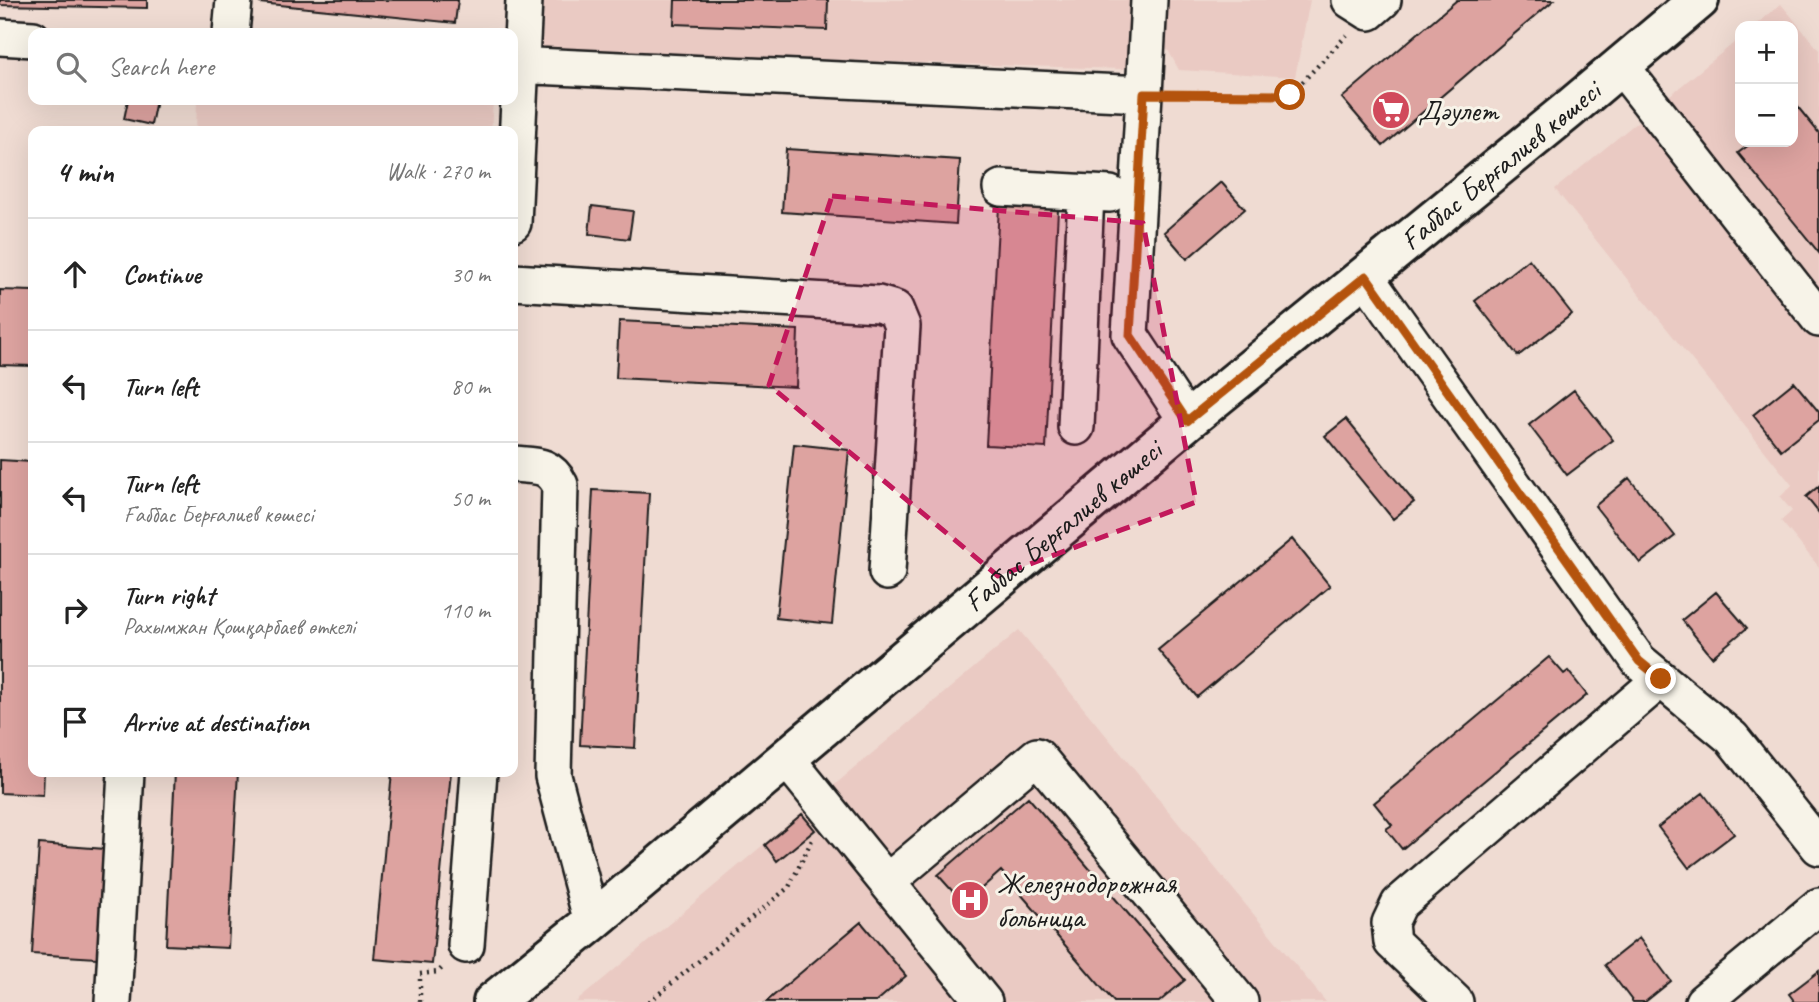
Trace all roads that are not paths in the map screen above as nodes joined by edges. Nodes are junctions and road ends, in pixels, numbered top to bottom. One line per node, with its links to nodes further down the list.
1 (234, 0): 5 (street)
2 (524, 0): 8 (street)
3 (1149, 0): 11 (street)
4 (1699, 0): 10 (main road, Ғаббас Берғалиев көшесі)
5 (232, 28)
6 (0, 37): 7 (street)
7 (28, 39)
8 (518, 57)
9 (518, 66): 11 (street)
10 (1621, 66): 17 (main road, Ғаббас Берғалиев көшесі); 19 (street)
11 (1144, 94): 16 (street)
12 (516, 105): 13 (street)
13 (515, 126)
14 (1001, 188): 15 (street)
15 (1086, 193): 16 (street); 21 (street)
16 (1138, 196): 20 (street)
17 (1366, 276): 20 (main road, Ғаббас Берғалиев көшесі); 24 (street)
18 (518, 282): 23 (street)
19 (1819, 319)
20 (1187, 421): 25 (main road, Ғаббас Берғалиев көшесі)
21 (1076, 427)
22 (518, 464): 31 (street)
23 (887, 572)
24 (1661, 679): 28 (street); 37 (street)
25 (786, 758): 29 (street); 31 (main road, Ғаббас Берғалиев көшесі)
26 (127, 777): 33 (street)
27 (479, 777): 32 (street)
28 (1819, 848)
29 (887, 882): 35 (street); 36 (street)
30 (1819, 906): 38 (street)
31 (592, 922): 34 (main road, Ғаббас Берғалиев көшесі)
32 (466, 945)
33 (113, 1002)
34 (492, 1002)
35 (984, 1002)
36 (1240, 1002)
37 (1455, 1002)
38 (1703, 1002)

